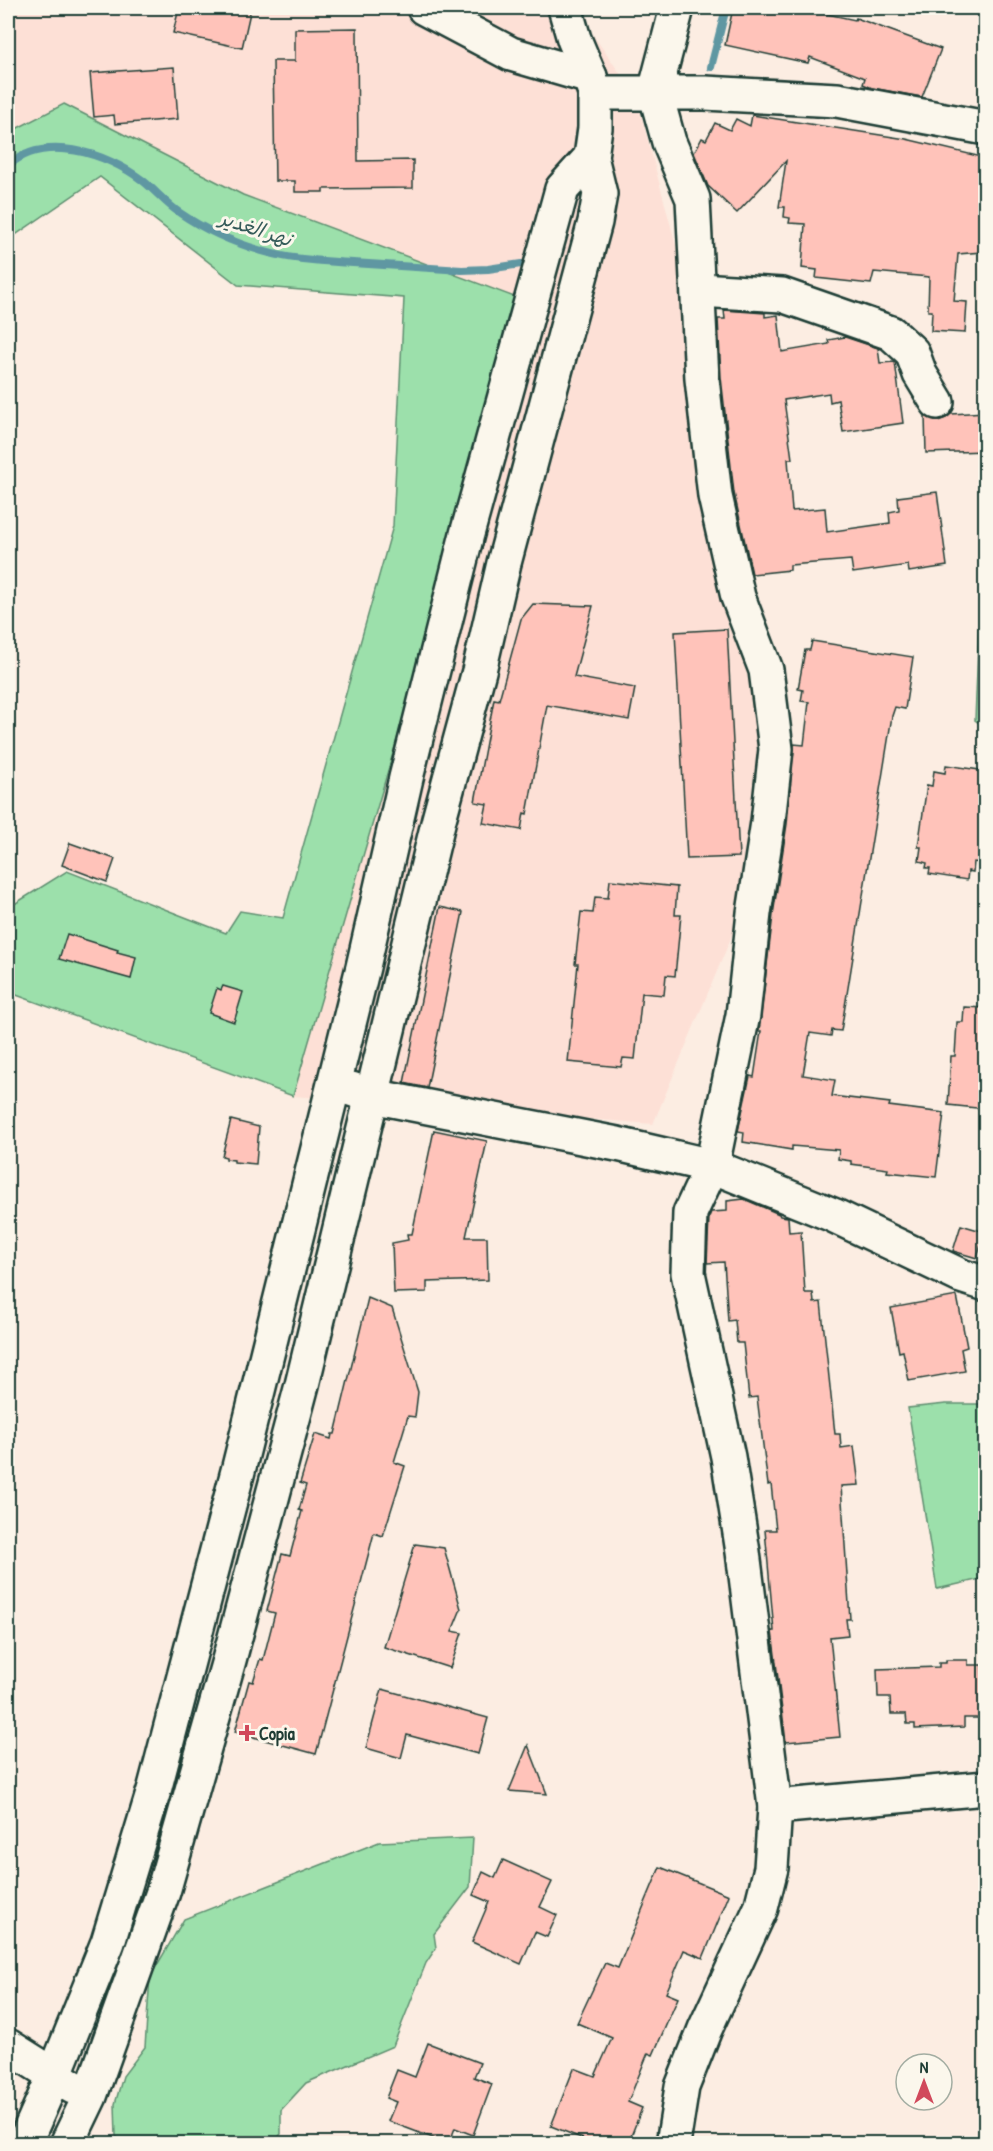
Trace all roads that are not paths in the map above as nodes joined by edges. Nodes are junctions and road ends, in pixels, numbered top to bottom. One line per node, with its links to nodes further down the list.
1 (424, 8): 4 (street)
2 (565, 8): 4 (street)
3 (676, 8): 5 (street)
4 (592, 85): 5 (street); 7 (street)
5 (655, 92): 6 (street); 8 (street)
6 (986, 128)
7 (591, 157): 10 (street); 11 (street)
8 (699, 290): 9 (street); 12 (street)
9 (937, 402)
10 (334, 1084): 11 (street); 17 (street)
11 (372, 1096): 12 (street); 18 (street)
12 (712, 1166): 13 (street); 15 (street)
13 (986, 1284)
14 (986, 1788): 15 (street)
15 (775, 1807): 21 (street)
16 (8, 2046): 17 (street)
17 (54, 2076): 18 (street); 19 (street)
18 (90, 2096): 20 (street)
19 (24, 2144)
20 (67, 2144)
21 (673, 2144)

